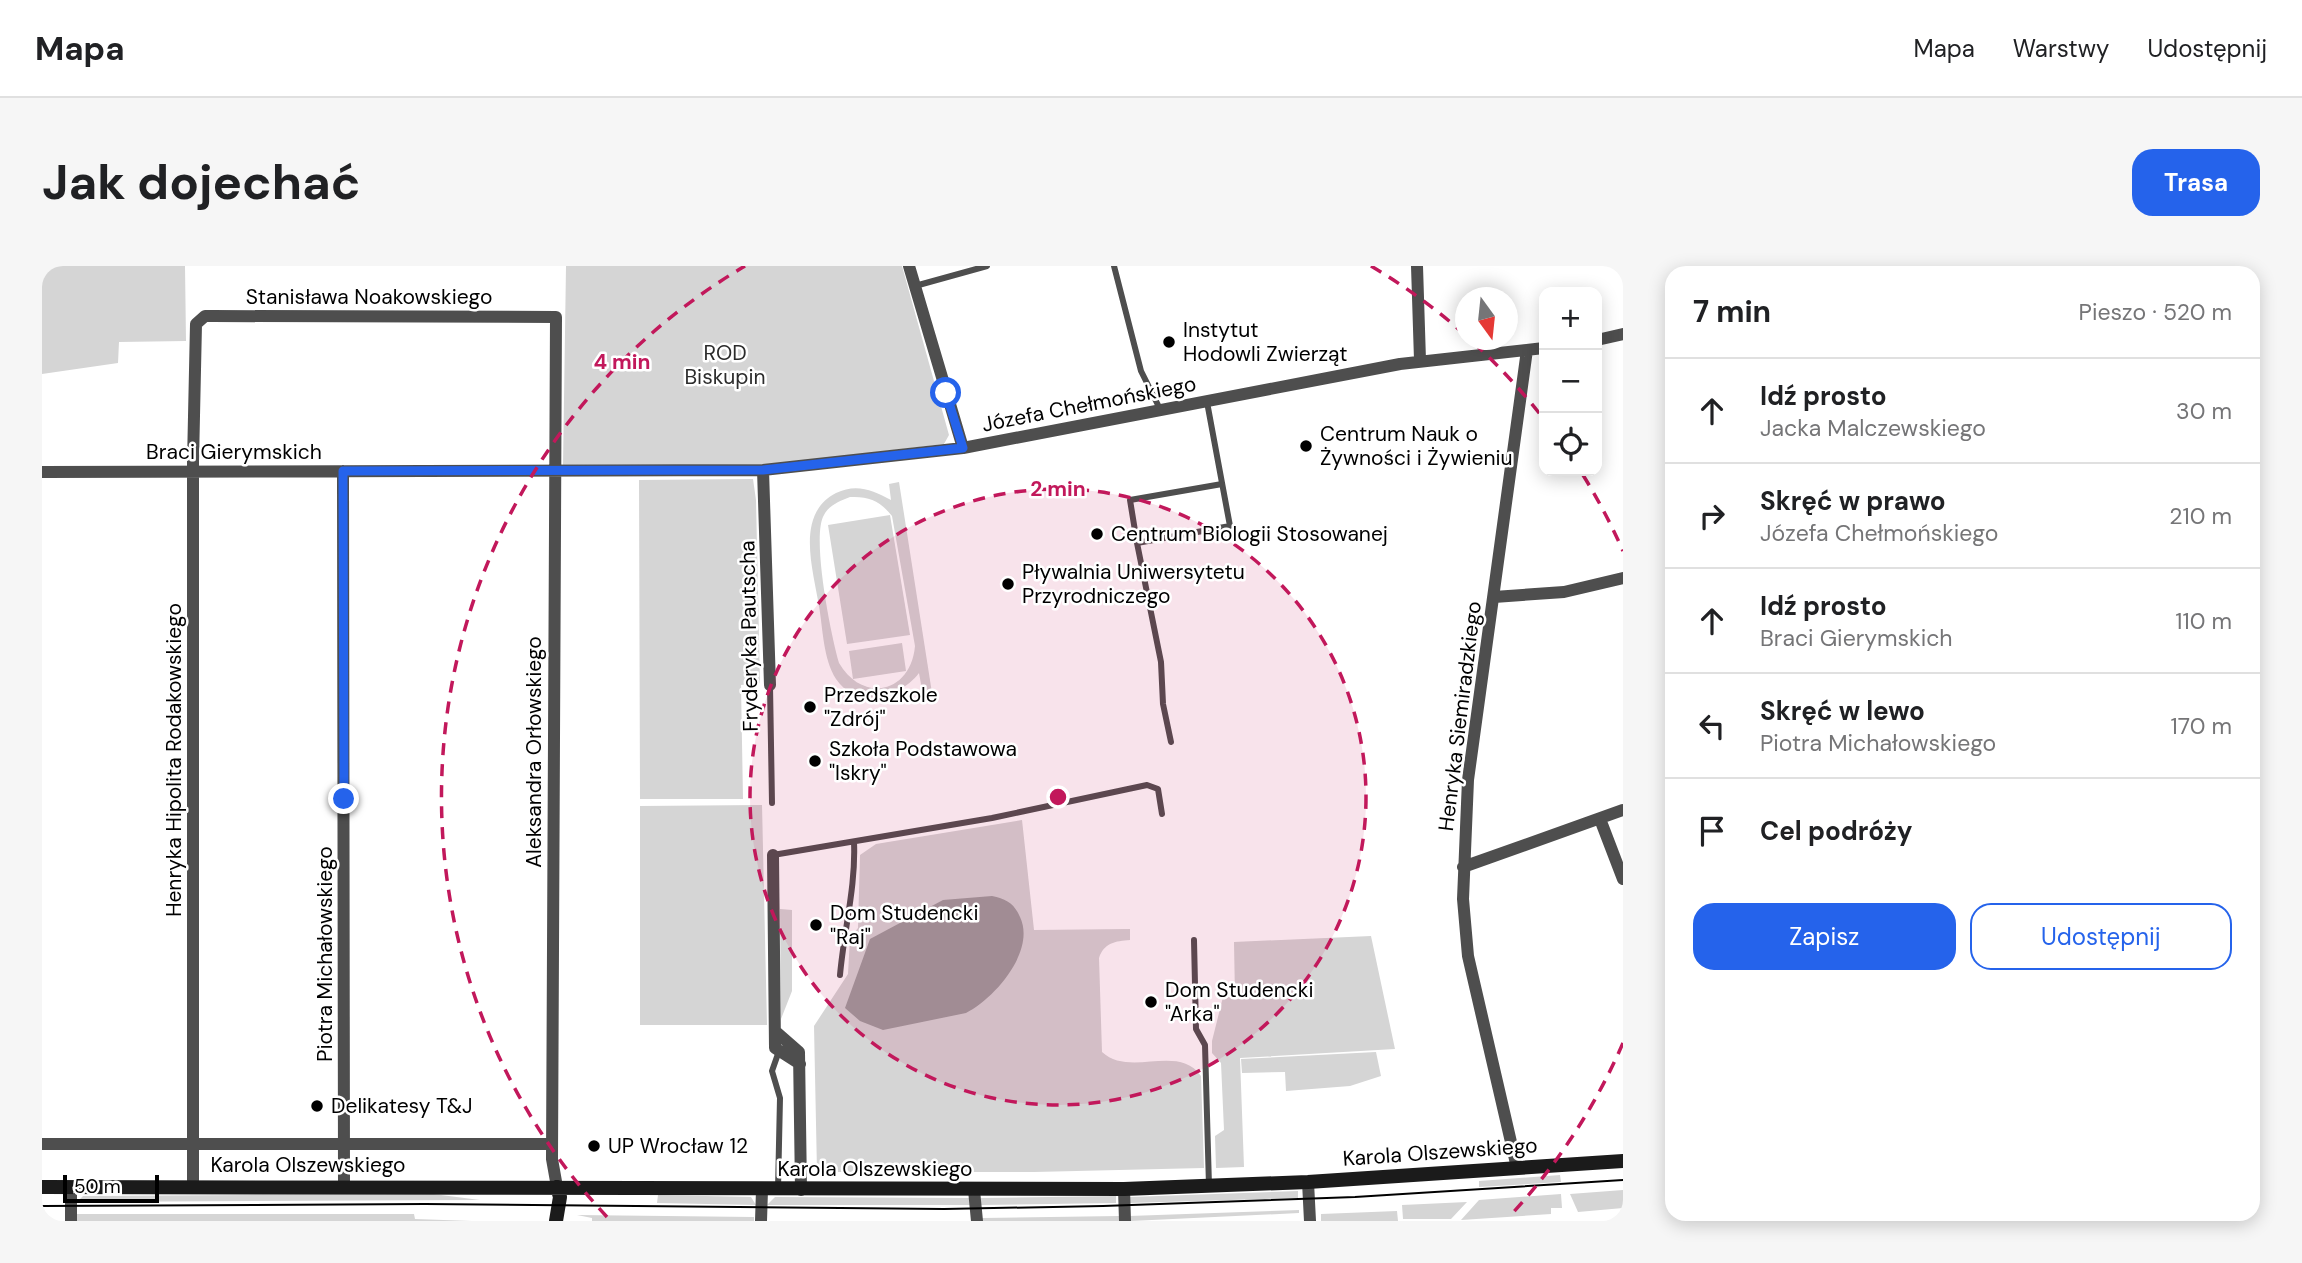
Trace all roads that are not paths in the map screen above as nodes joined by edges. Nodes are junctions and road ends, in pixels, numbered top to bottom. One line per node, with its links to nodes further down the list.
1 (909, 266): 5 (street)
2 (986, 266): 5 (lane)
3 (1115, 266): 14 (lane)
4 (1417, 266): 12 (street)
5 (915, 286): 15 (street)
6 (556, 317): 7 (street, Stanisława Noakowskiego); 20 (street, Aleksandra Orłowskiego)
7 (194, 334): 18 (street, Henryka Hipolita Rodakowskiego)
8 (1623, 334): 9 (street)
9 (1602, 339)
10 (1539, 349): 11 (street, Józefa Chełmońskiego)
11 (1527, 350): 12 (street, Józefa Chełmońskiego); 24 (street, Henryka Siemiradzkiego)
12 (1420, 360): 13 (street, Józefa Chełmońskiego)
13 (1207, 402): 14 (street, Józefa Chełmońskiego); 21 (lane)
14 (1161, 411): 15 (street, Józefa Chełmońskiego)
15 (963, 448): 16 (street, Józefa Chełmońskiego)
16 (763, 470): 20 (street, Józefa Chełmońskiego); 25 (street, Fryderyka Pautscha)
17 (42, 471): 18 (street, Braci Gierymskich)
18 (193, 471): 19 (street, Braci Gierymskich); 40 (street, Henryka Hipolita Rodakowskiego)
19 (343, 471): 20 (street, Braci Gierymskich); 41 (street, Piotra Michałowskiego)
20 (553, 472): 43 (street, Aleksandra Orłowskiego)
21 (1222, 484): 22 (lane); 22 (lane)
22 (1137, 543): 26 (lane)
23 (1623, 578): 24 (street)
24 (1494, 597): 33 (street, Henryka Siemiradzkiego)
25 (770, 685): 27 (lane, Fryderyka Pautscha)
26 (1171, 742)
27 (772, 803)
28 (1623, 810): 30 (street)
29 (1163, 814): 31 (lane)
30 (1600, 819): 33 (street); 34 (street)
31 (854, 842): 32 (lane); 36 (lane)
32 (774, 855): 37 (street)
33 (1464, 867): 45 (street, Henryka Siemiradzkiego)
34 (1623, 879)
35 (1194, 940): 49 (lane)
36 (840, 975)
37 (775, 1031): 38 (street); 39 (street)
38 (779, 1051): 39 (street); 55 (lane)
39 (800, 1064): 56 (street)
40 (194, 1143): 41 (street, Karola Olszewskiego); 42 (street, Karola Olszewskiego); 47 (street, Henryka Hipolita Rodakowskiego)
41 (344, 1143): 43 (street, Karola Olszewskiego); 48 (street, Piotra Michałowskiego)
42 (42, 1144)
43 (552, 1144): 52 (street, Aleksandra Orłowskiego)
44 (1623, 1161): 45 (street, Karola Olszewskiego)
45 (1517, 1168): 46 (street, Karola Olszewskiego)
46 (1308, 1182): 49 (street, Karola Olszewskiego); 63 (street)
47 (194, 1186): 48 (street, Karola Olszewskiego); 51 (street, Karola Olszewskiego)
48 (344, 1186): 52 (street, Karola Olszewskiego)
49 (1209, 1186): 53 (street, Karola Olszewskiego)
50 (42, 1187): 51 (street, Karola Olszewskiego)
51 (71, 1187): 58 (street)
52 (556, 1187): 54 (street, Karola Olszewskiego); 59 (street)
53 (1124, 1189): 57 (street, Karola Olszewskiego); 62 (street)
54 (762, 1190): 55 (street, Karola Olszewskiego); 60 (street)
55 (778, 1190): 56 (street, Karola Olszewskiego)
56 (801, 1190): 57 (street, Karola Olszewskiego)
57 (974, 1190): 61 (street)
58 (71, 1221)
59 (556, 1221)
60 (761, 1221)
61 (977, 1221)
62 (1125, 1221)
63 (1310, 1221)

